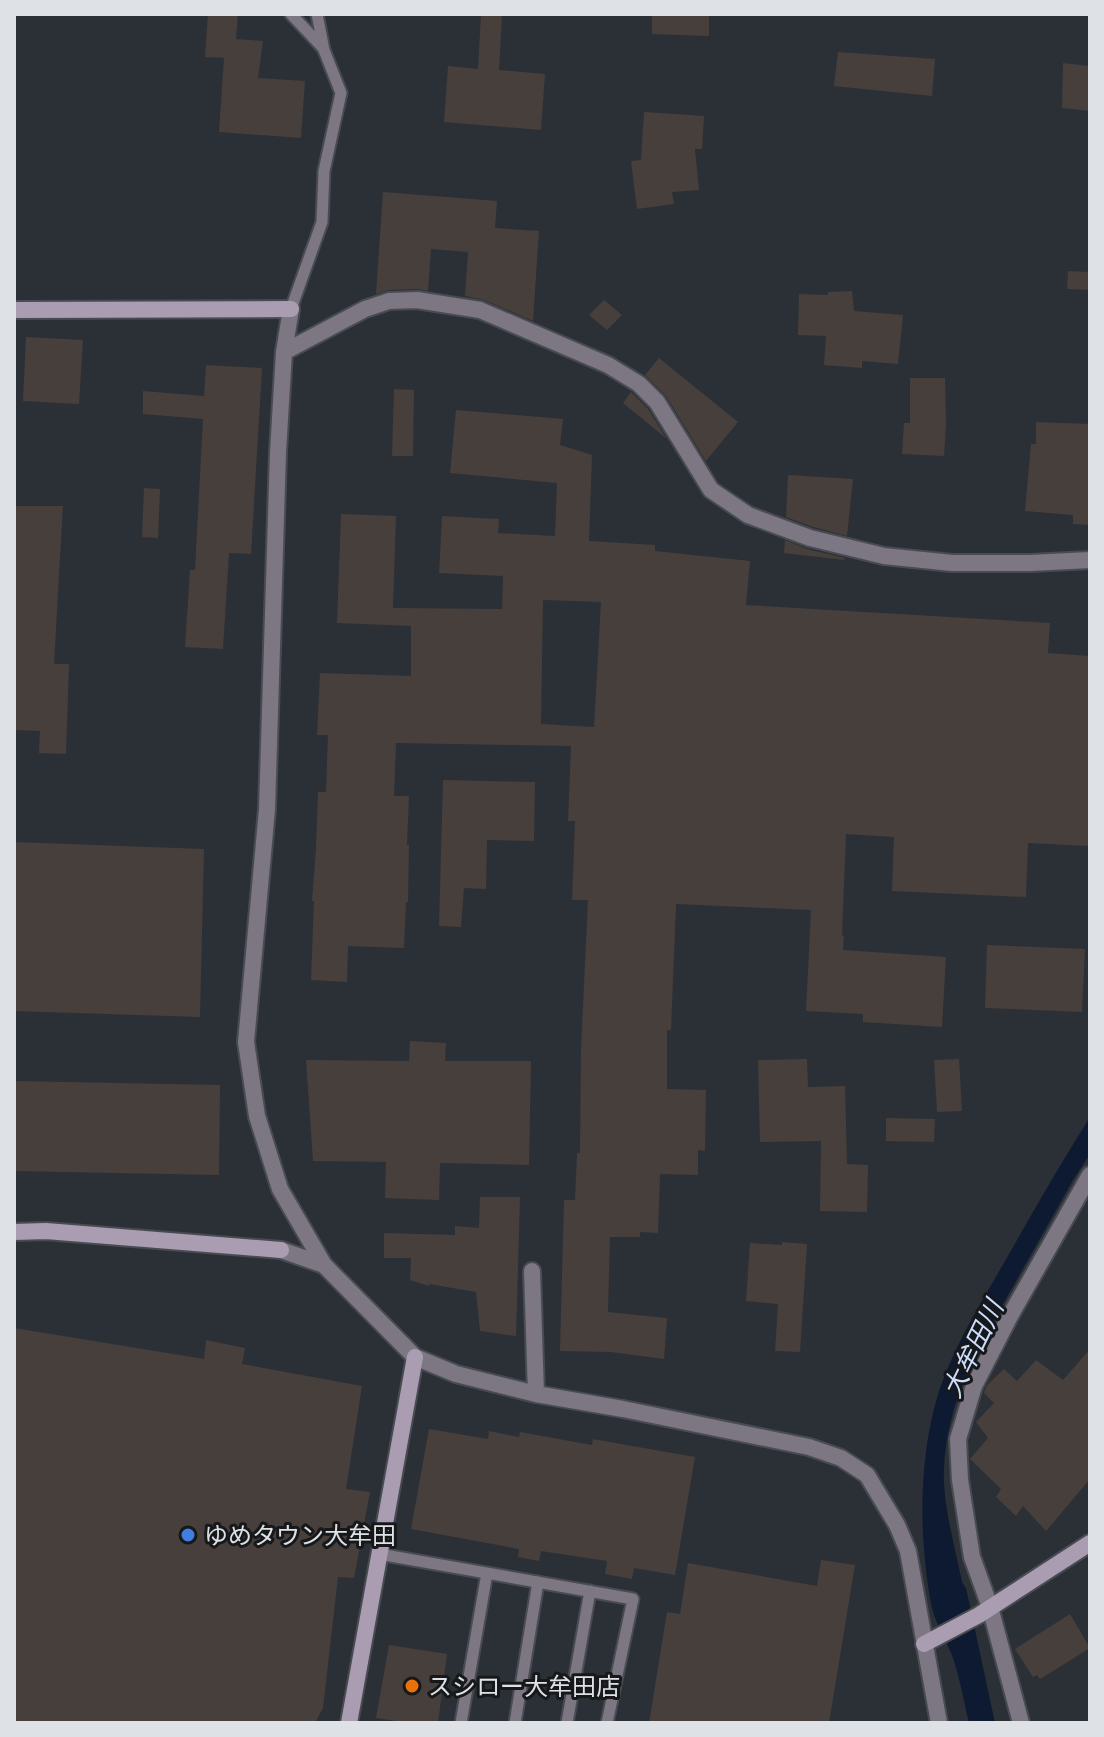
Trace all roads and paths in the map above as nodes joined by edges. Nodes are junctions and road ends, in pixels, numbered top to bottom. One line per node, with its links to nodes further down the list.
1 (291, 14): 3 (lane)
2 (317, 14): 3 (lane)
3 (324, 50): 4 (lane)
4 (291, 309): 5 (street); 6 (street)
5 (14, 310)
6 (284, 352): 7 (street); 10 (street)
7 (1090, 560)
8 (1090, 1175): 19 (street)
9 (14, 1232): 10 (street)
10 (324, 1265): 12 (street)
11 (532, 1271): 13 (street)
12 (415, 1357): 13 (street); 15 (street)
13 (536, 1394): 20 (street)
14 (1090, 1543): 19 (street)
15 (379, 1554): 16 (lane); 21 (street)
16 (487, 1573): 17 (lane); 22 (lane)
17 (538, 1582): 18 (lane); 23 (lane)
18 (590, 1591): 24 (lane); 25 (lane)
19 (984, 1611): 20 (street); 27 (street)
20 (928, 1642): 26 (street)
21 (349, 1723)
22 (461, 1723)
23 (515, 1723)
24 (567, 1723)
25 (607, 1723)
26 (939, 1723)
27 (1021, 1723)

